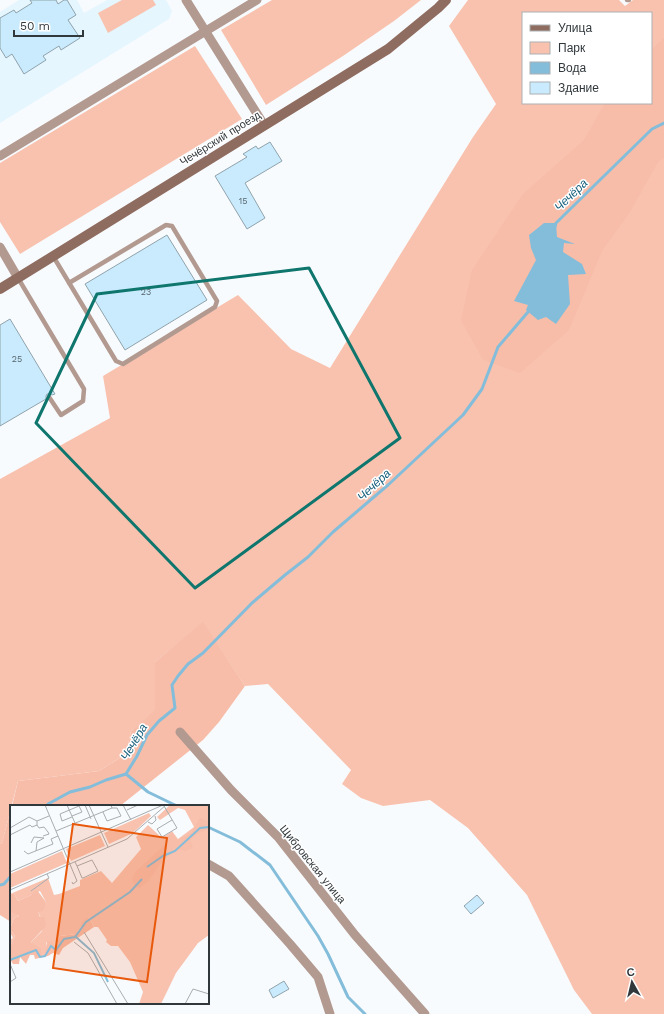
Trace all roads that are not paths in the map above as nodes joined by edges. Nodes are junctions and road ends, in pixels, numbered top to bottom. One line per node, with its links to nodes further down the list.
1 (186, 0): 4 (street)
2 (257, 0): 4 (street)
3 (446, 0): 5 (main road, Чечёрский проезд)
4 (206, 32): 5 (street); 6 (street)
5 (264, 125): 8 (main road, Чечёрский проезд)
6 (0, 156)
7 (0, 247): 9 (street)
8 (53, 256): 9 (main road, Чечёрский проезд); 10 (lane)
9 (18, 278): 11 (main road, Чечёрский проезд); 12 (lane)
10 (69, 283): 10 (lane)
11 (0, 289)
12 (49, 397)
13 (180, 732): 16 (street, Щибровская улица)
14 (209, 865): 15 (street)
15 (330, 1014)
16 (425, 1014)

